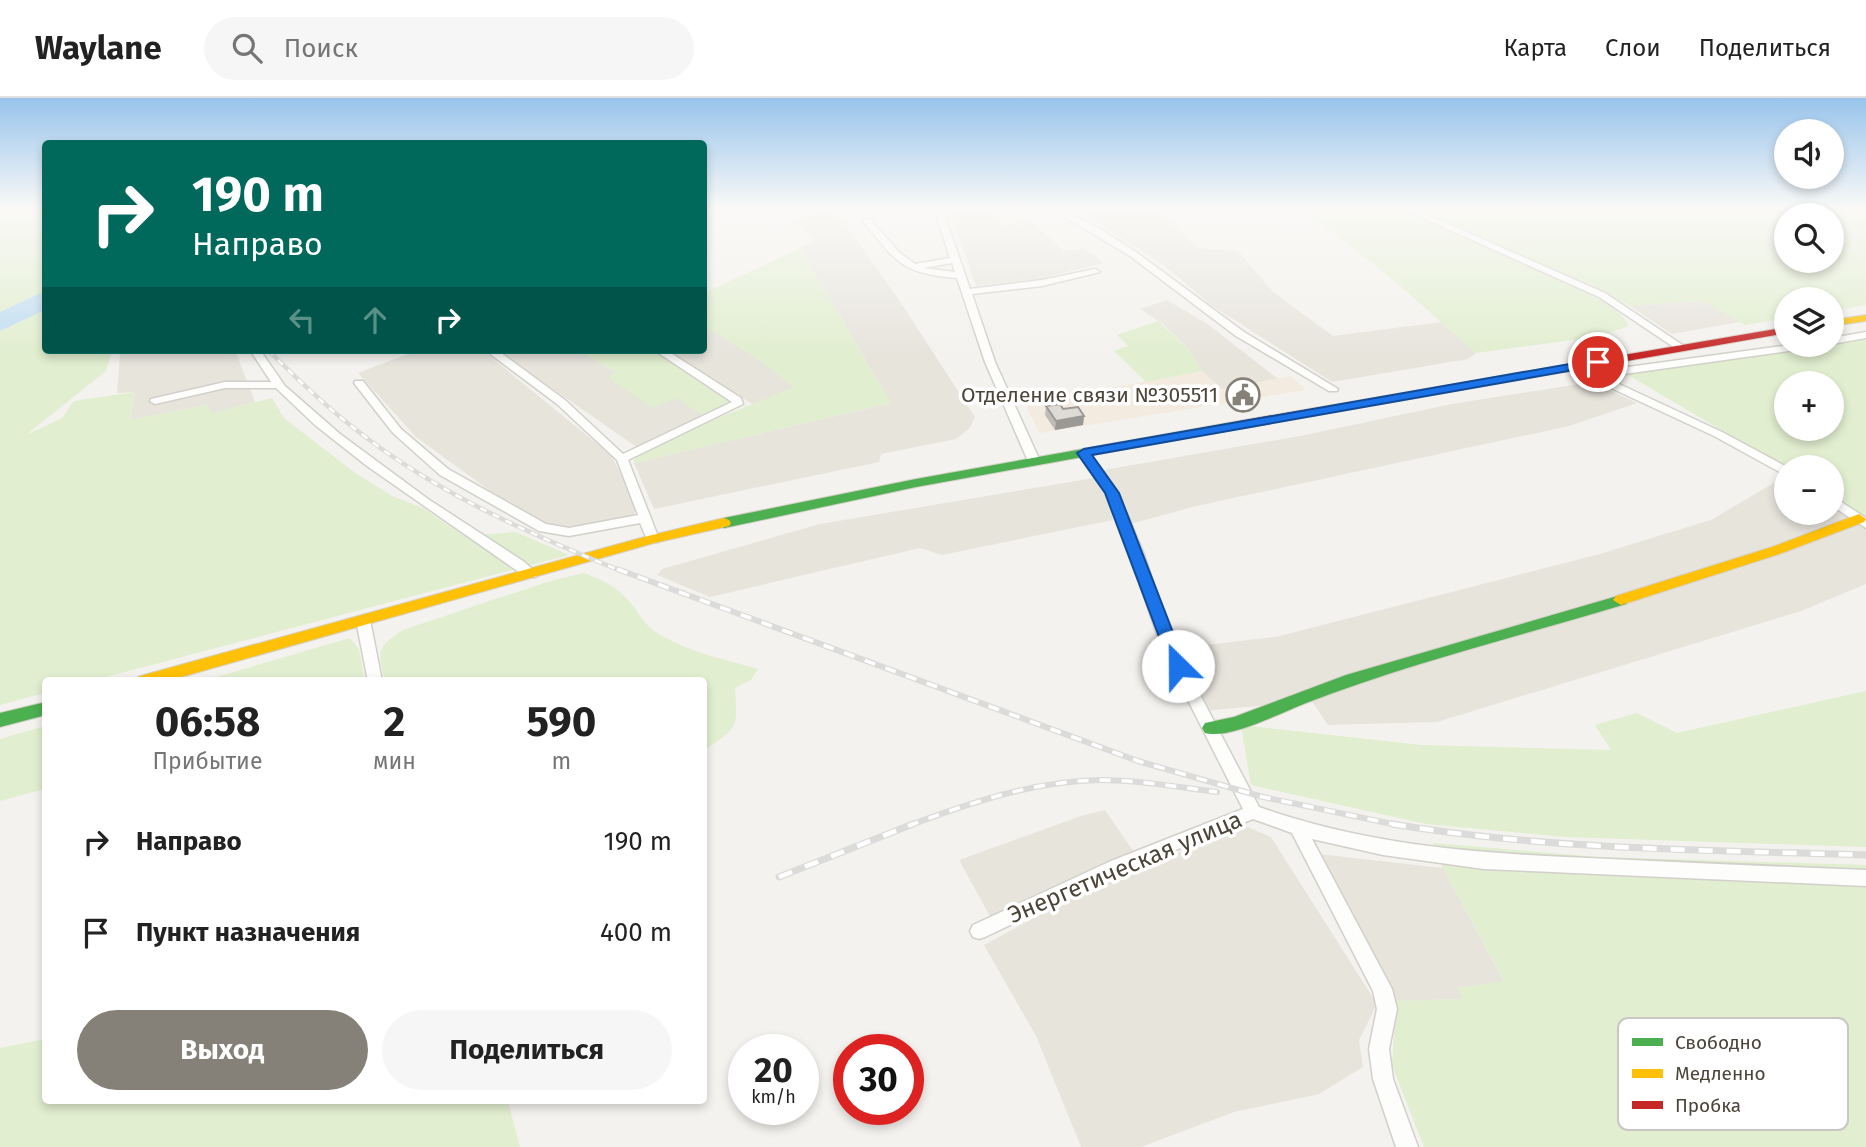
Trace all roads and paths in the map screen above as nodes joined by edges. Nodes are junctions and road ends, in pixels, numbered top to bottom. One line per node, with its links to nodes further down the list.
1 (896, 257): 6 (street)
2 (954, 257): 5 (street)
3 (1137, 257): 23 (street)
4 (1516, 257): 15 (street)
5 (955, 260): 6 (street); 8 (street)
6 (909, 267): 8 (street)
7 (1095, 272): 9 (street)
8 (960, 275): 9 (street)
9 (965, 292): 27 (street)
10 (1866, 318): 11 (main road)
11 (1844, 321)
12 (1774, 332): 15 (main road)
13 (1866, 335): 14 (street)
14 (1844, 339)
15 (1682, 348): 20 (main road)
16 (1774, 349): 20 (street)
17 (258, 354): 22 (street)
18 (495, 354): 26 (street)
19 (665, 354): 26 (street)
20 (1600, 368): 25 (main road); 28 (street)
21 (359, 383): 30 (street)
22 (280, 385): 24 (street); 33 (street)
23 (1333, 389)
24 (155, 401)
25 (1084, 453): 27 (main road); 39 (street, Энергетическая улица)
26 (622, 459): 30 (street)
27 (1034, 461): 32 (main road)
28 (1774, 465)
29 (1844, 508): 31 (street)
30 (644, 518): 32 (street)
31 (1862, 521): 39 (main road)
32 (653, 539): 33 (main road)
33 (531, 574): 34 (main road)
34 (363, 620): 35 (main road); 36 (street)
35 (158, 677)
36 (374, 677)
37 (42, 709): 38 (main road)
38 (0, 720)
39 (1211, 728): 40 (street, Энергетическая улица)
40 (1252, 812): 41 (street); 43 (street, Энергетическая улица)
41 (1298, 828): 42 (street); 44 (street)
42 (1866, 878)
43 (979, 931)
44 (1407, 1147)

